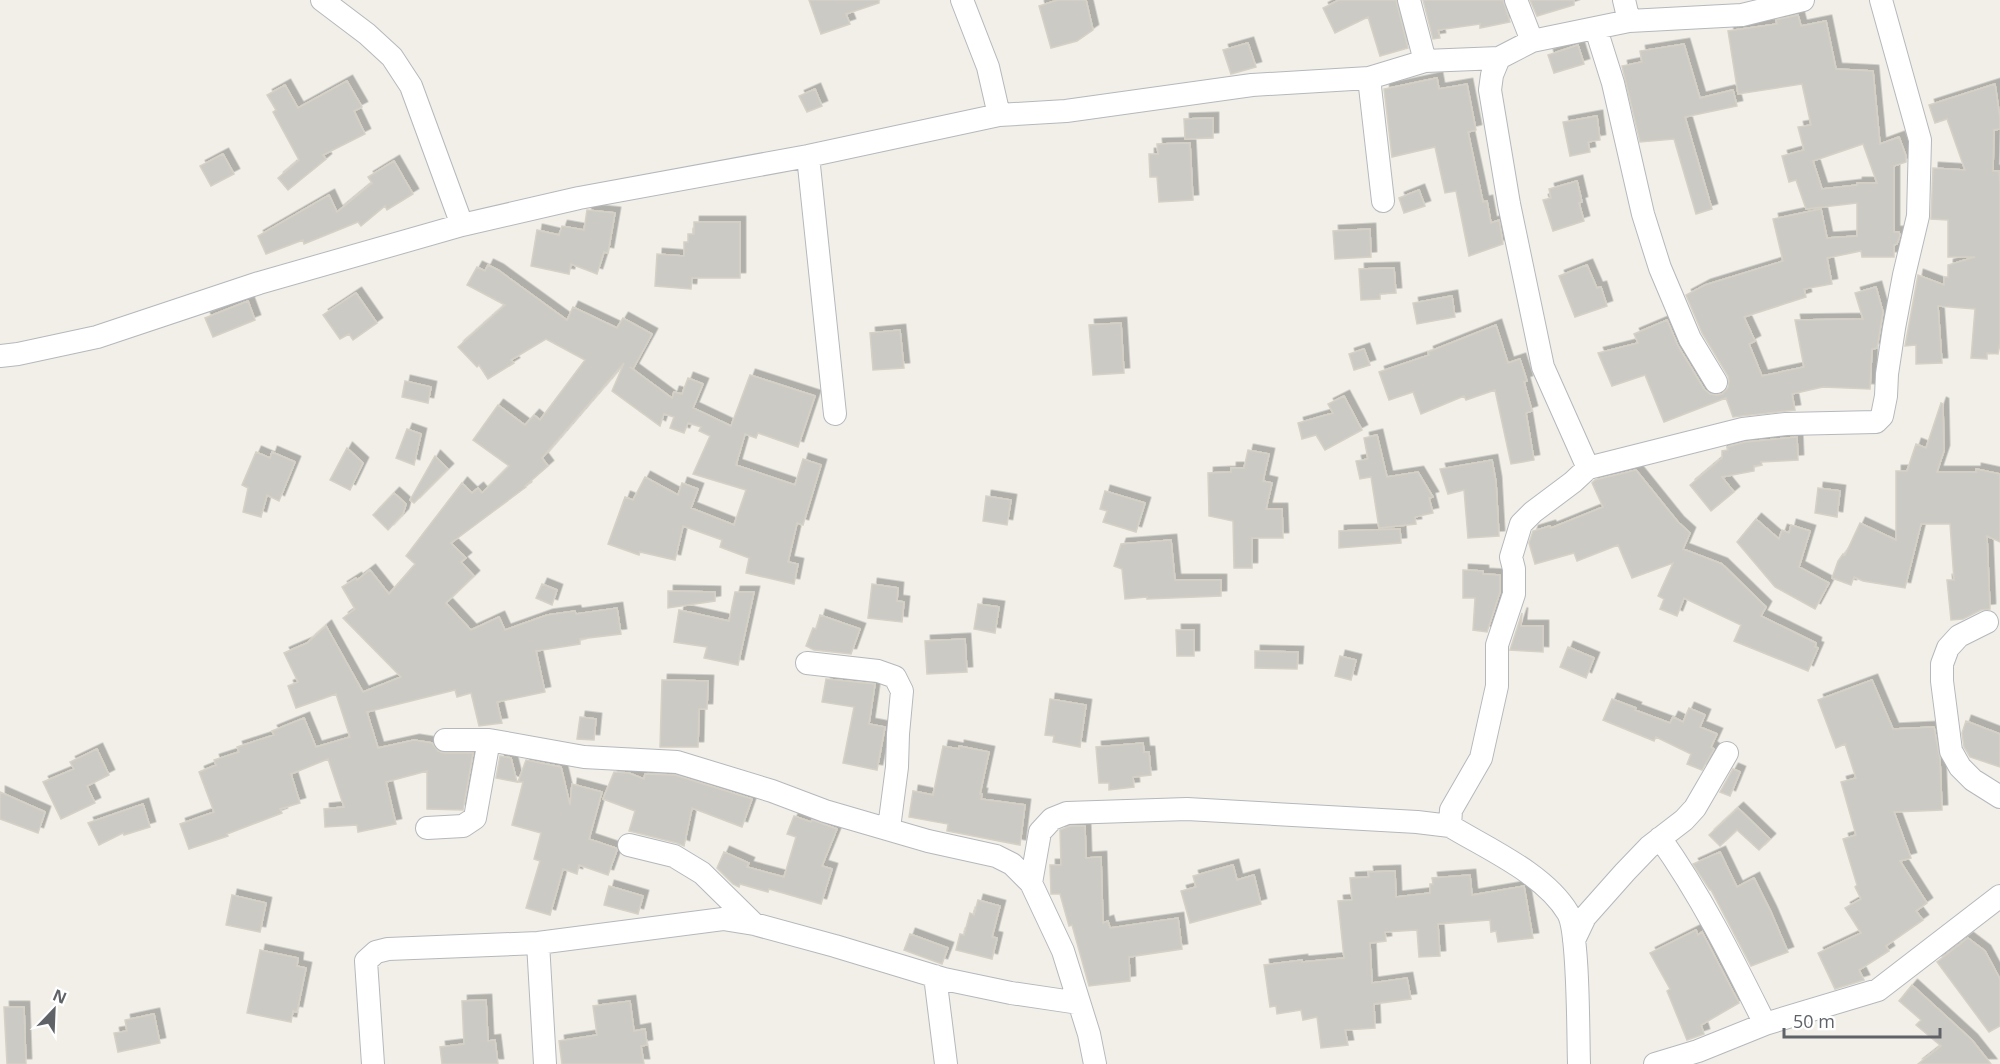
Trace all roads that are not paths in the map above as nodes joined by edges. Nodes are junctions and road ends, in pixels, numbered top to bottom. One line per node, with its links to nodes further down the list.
1 (322, 0): 17 (street)
2 (962, 0): 14 (street)
3 (1409, 0): 12 (street)
4 (1516, 0): 10 (street)
5 (1803, 0): 7 (street)
6 (1881, 0): 21 (street)
7 (1740, 7): 8 (street)
8 (1626, 11): 9 (street)
9 (1596, 29): 10 (street); 19 (street)
10 (1532, 41): 11 (street)
11 (1499, 58): 12 (street); 21 (street)
12 (1425, 61): 13 (street)
13 (1369, 78): 14 (street); 16 (street)
14 (999, 115): 15 (street)
15 (808, 156): 17 (street); 20 (street)
16 (1383, 201)
17 (462, 225): 18 (street)
18 (0, 356)
19 (1716, 382)
20 (835, 414)
21 (1588, 468): 28 (street)
22 (1987, 622): 27 (street)
23 (807, 663): 30 (street)
24 (445, 740): 25 (street)
25 (489, 740): 29 (street); 30 (street)
26 (1727, 753): 31 (street)
27 (2000, 796)
28 (1450, 826): 33 (street); 36 (street)
29 (427, 828)
30 (889, 828): 33 (street)
31 (1660, 838): 36 (street); 40 (street)
32 (629, 845): 35 (street)
33 (1031, 883): 39 (street)
34 (2000, 896): 40 (street)
35 (754, 924): 37 (street); 38 (street)
36 (1574, 940): 45 (street)
37 (538, 943): 41 (street); 42 (street)
38 (935, 976): 39 (street); 43 (street)
39 (1079, 1003): 44 (street)
40 (1765, 1024): 46 (street)
41 (373, 1064)
42 (545, 1064)
43 (946, 1064)
44 (1095, 1064)
45 (1579, 1064)
46 (1655, 1064)

